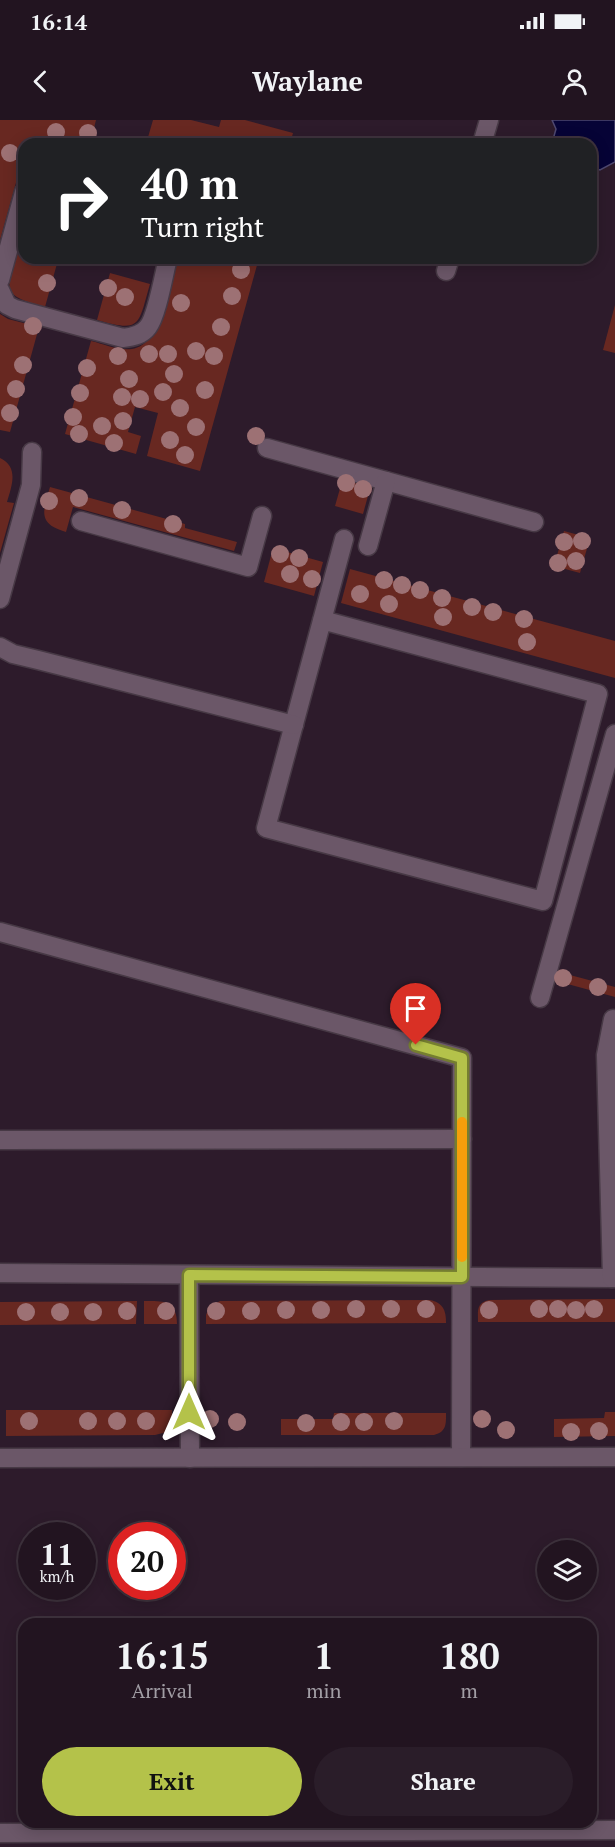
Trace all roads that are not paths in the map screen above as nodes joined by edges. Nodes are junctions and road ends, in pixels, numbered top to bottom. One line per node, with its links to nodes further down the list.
1 (489, 120): 2 (lane)
2 (484, 138)
3 (18, 214): 5 (lane)
4 (166, 264): 6 (lane)
5 (0, 280)
6 (0, 290)
7 (267, 448): 9 (lane)
8 (32, 452): 15 (lane)
9 (386, 481): 12 (lane); 14 (lane)
10 (262, 516): 11 (lane)
11 (81, 521)
12 (534, 522)
13 (344, 539): 16 (lane)
14 (368, 546)
15 (0, 599)
16 (322, 620): 18 (lane); 18 (lane)
17 (0, 647): 18 (lane)
18 (294, 725)
19 (615, 734): 21 (lane)
20 (0, 932): 23 (lane)
21 (540, 998)
22 (613, 1019): 28 (lane)
23 (462, 1139): 24 (lane); 27 (lane)
24 (0, 1140)
25 (0, 1273): 26 (lane)
26 (189, 1275): 27 (lane); 32 (lane)
27 (462, 1277): 28 (lane); 29 (lane)
28 (613, 1278)
29 (461, 1457): 30 (lane); 32 (lane)
30 (615, 1457)
31 (0, 1458): 32 (lane)
32 (190, 1458)
33 (615, 1830): 35 (lane)
34 (0, 1833): 36 (lane)
35 (460, 1839): 36 (lane)
36 (189, 1840)

